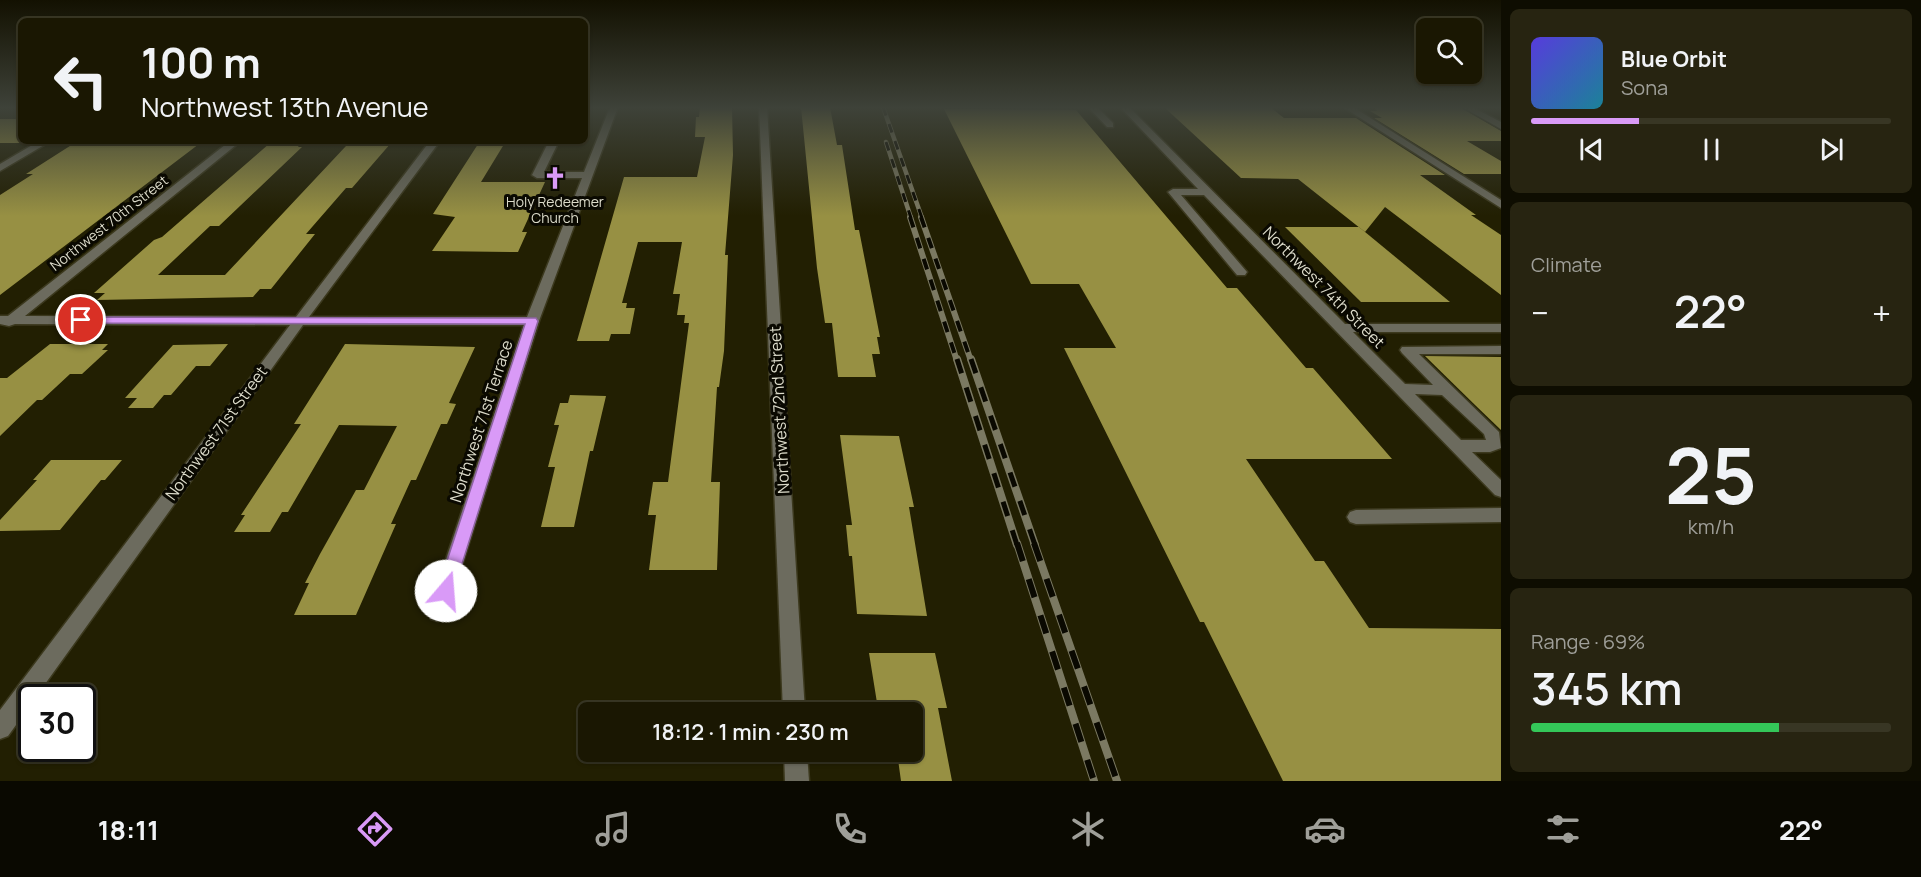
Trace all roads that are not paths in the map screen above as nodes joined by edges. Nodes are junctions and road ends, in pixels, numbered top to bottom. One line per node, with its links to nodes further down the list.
1 (600, 143): 10 (street, Northwest 71st Terrace)
2 (766, 143): 31 (street, Northwest 72nd Street)
3 (1160, 143): 11 (street, Northwest 74th Street)
4 (1404, 143): 12 (street)
5 (41, 144): 9 (street)
6 (232, 144): 14 (street, Northwest 70th Street)
7 (433, 144): 15 (street, Northwest 71st Street)
8 (552, 144): 10 (street)
9 (0, 168)
10 (588, 175): 16 (street, Northwest 71st Terrace)
11 (1207, 192): 13 (street); 17 (street, Northwest 74th Street)
12 (1501, 205)
13 (1241, 272)
14 (6, 320): 15 (street); 20 (street, Northwest 70th Street)
15 (299, 321): 16 (street); 32 (street, Northwest 71st Street)
16 (532, 321): 30 (street, Northwest 71st Terrace)
17 (1341, 328): 18 (street); 24 (street, Northwest 74th Street)
18 (1385, 328): 19 (street); 22 (street)
19 (1495, 328): 21 (street)
20 (0, 329)
21 (1501, 338)
22 (1407, 350): 23 (street); 25 (street)
23 (1501, 350)
24 (1401, 389): 25 (street); 26 (street, Northwest 74th Street)
25 (1446, 390): 26 (street)
26 (1457, 446): 27 (street, Northwest 74th Street)
27 (1501, 491)
28 (1501, 515): 29 (street)
29 (1356, 517)
30 (438, 613)
31 (794, 702)
32 (0, 729)
33 (796, 762): 34 (street)
34 (797, 781)

